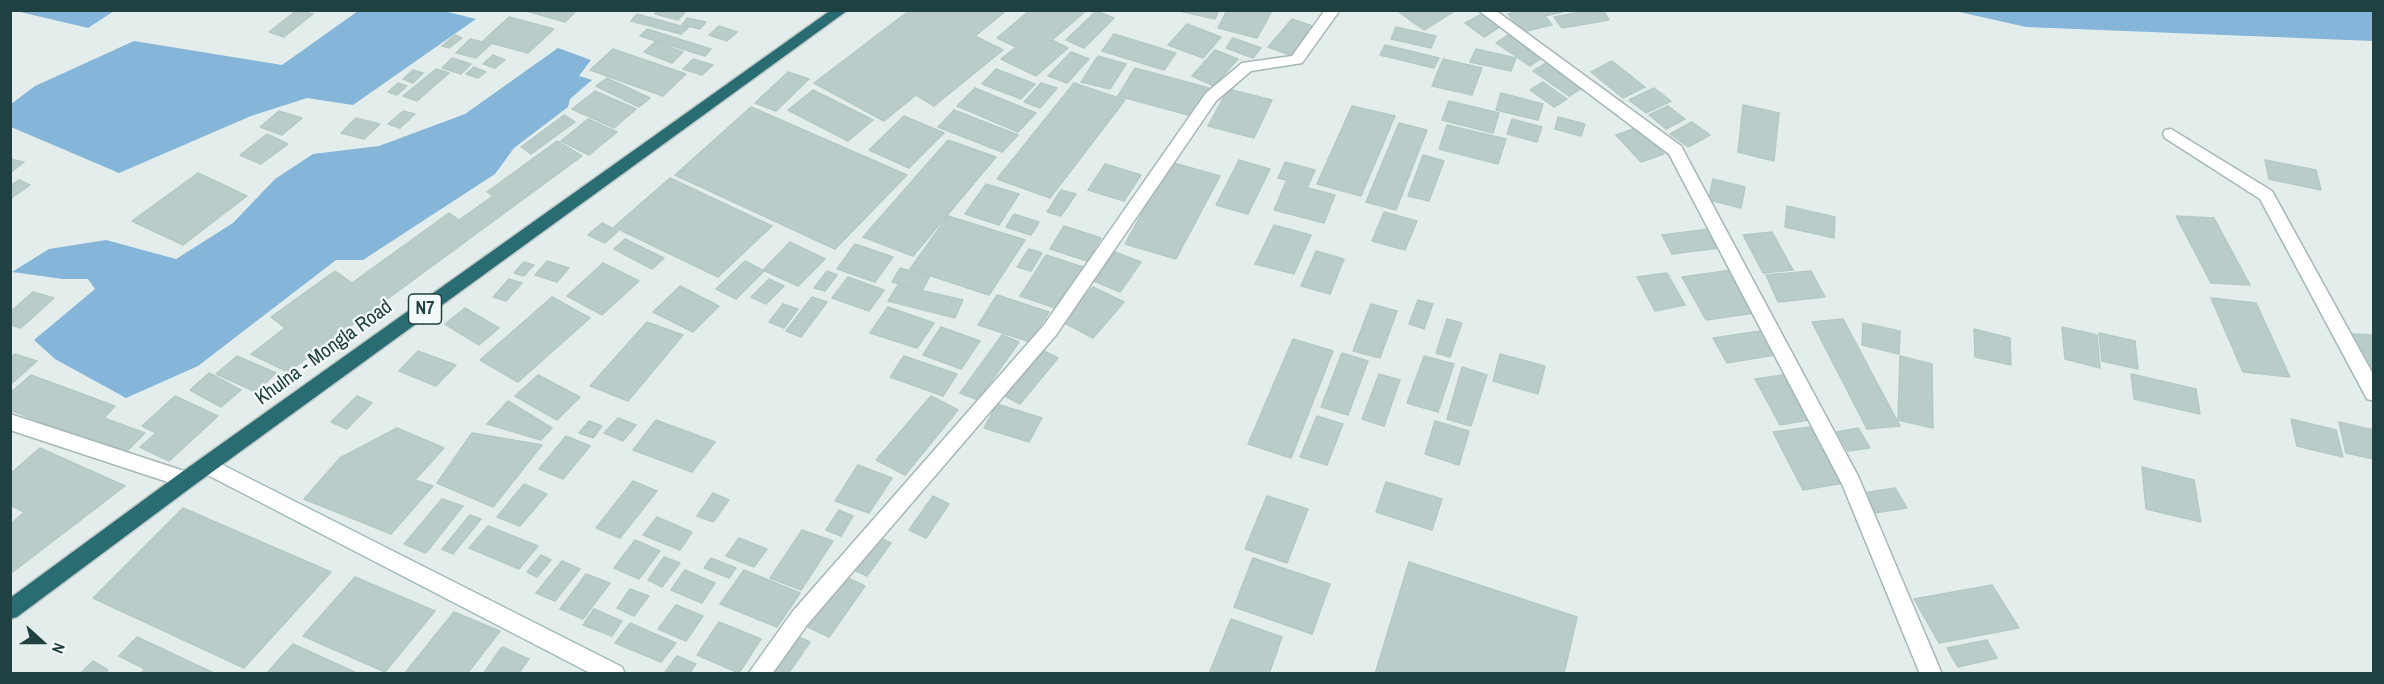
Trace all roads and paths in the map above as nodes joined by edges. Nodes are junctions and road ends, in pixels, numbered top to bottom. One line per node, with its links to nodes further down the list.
1 (841, 10): 7 (highway, Khulna - Mongla Road / N7)
2 (1333, 10): 11 (street)
3 (1485, 10): 12 (street)
4 (2171, 134): 5 (street)
5 (2373, 394)
6 (10, 422): 8 (street)
7 (207, 465): 8 (highway, Khulna - Mongla Road / N7); 10 (street)
8 (186, 480): 9 (highway, Khulna - Mongla Road / N7)
9 (10, 610)
10 (614, 674)
11 (759, 674)
12 (1931, 674)

